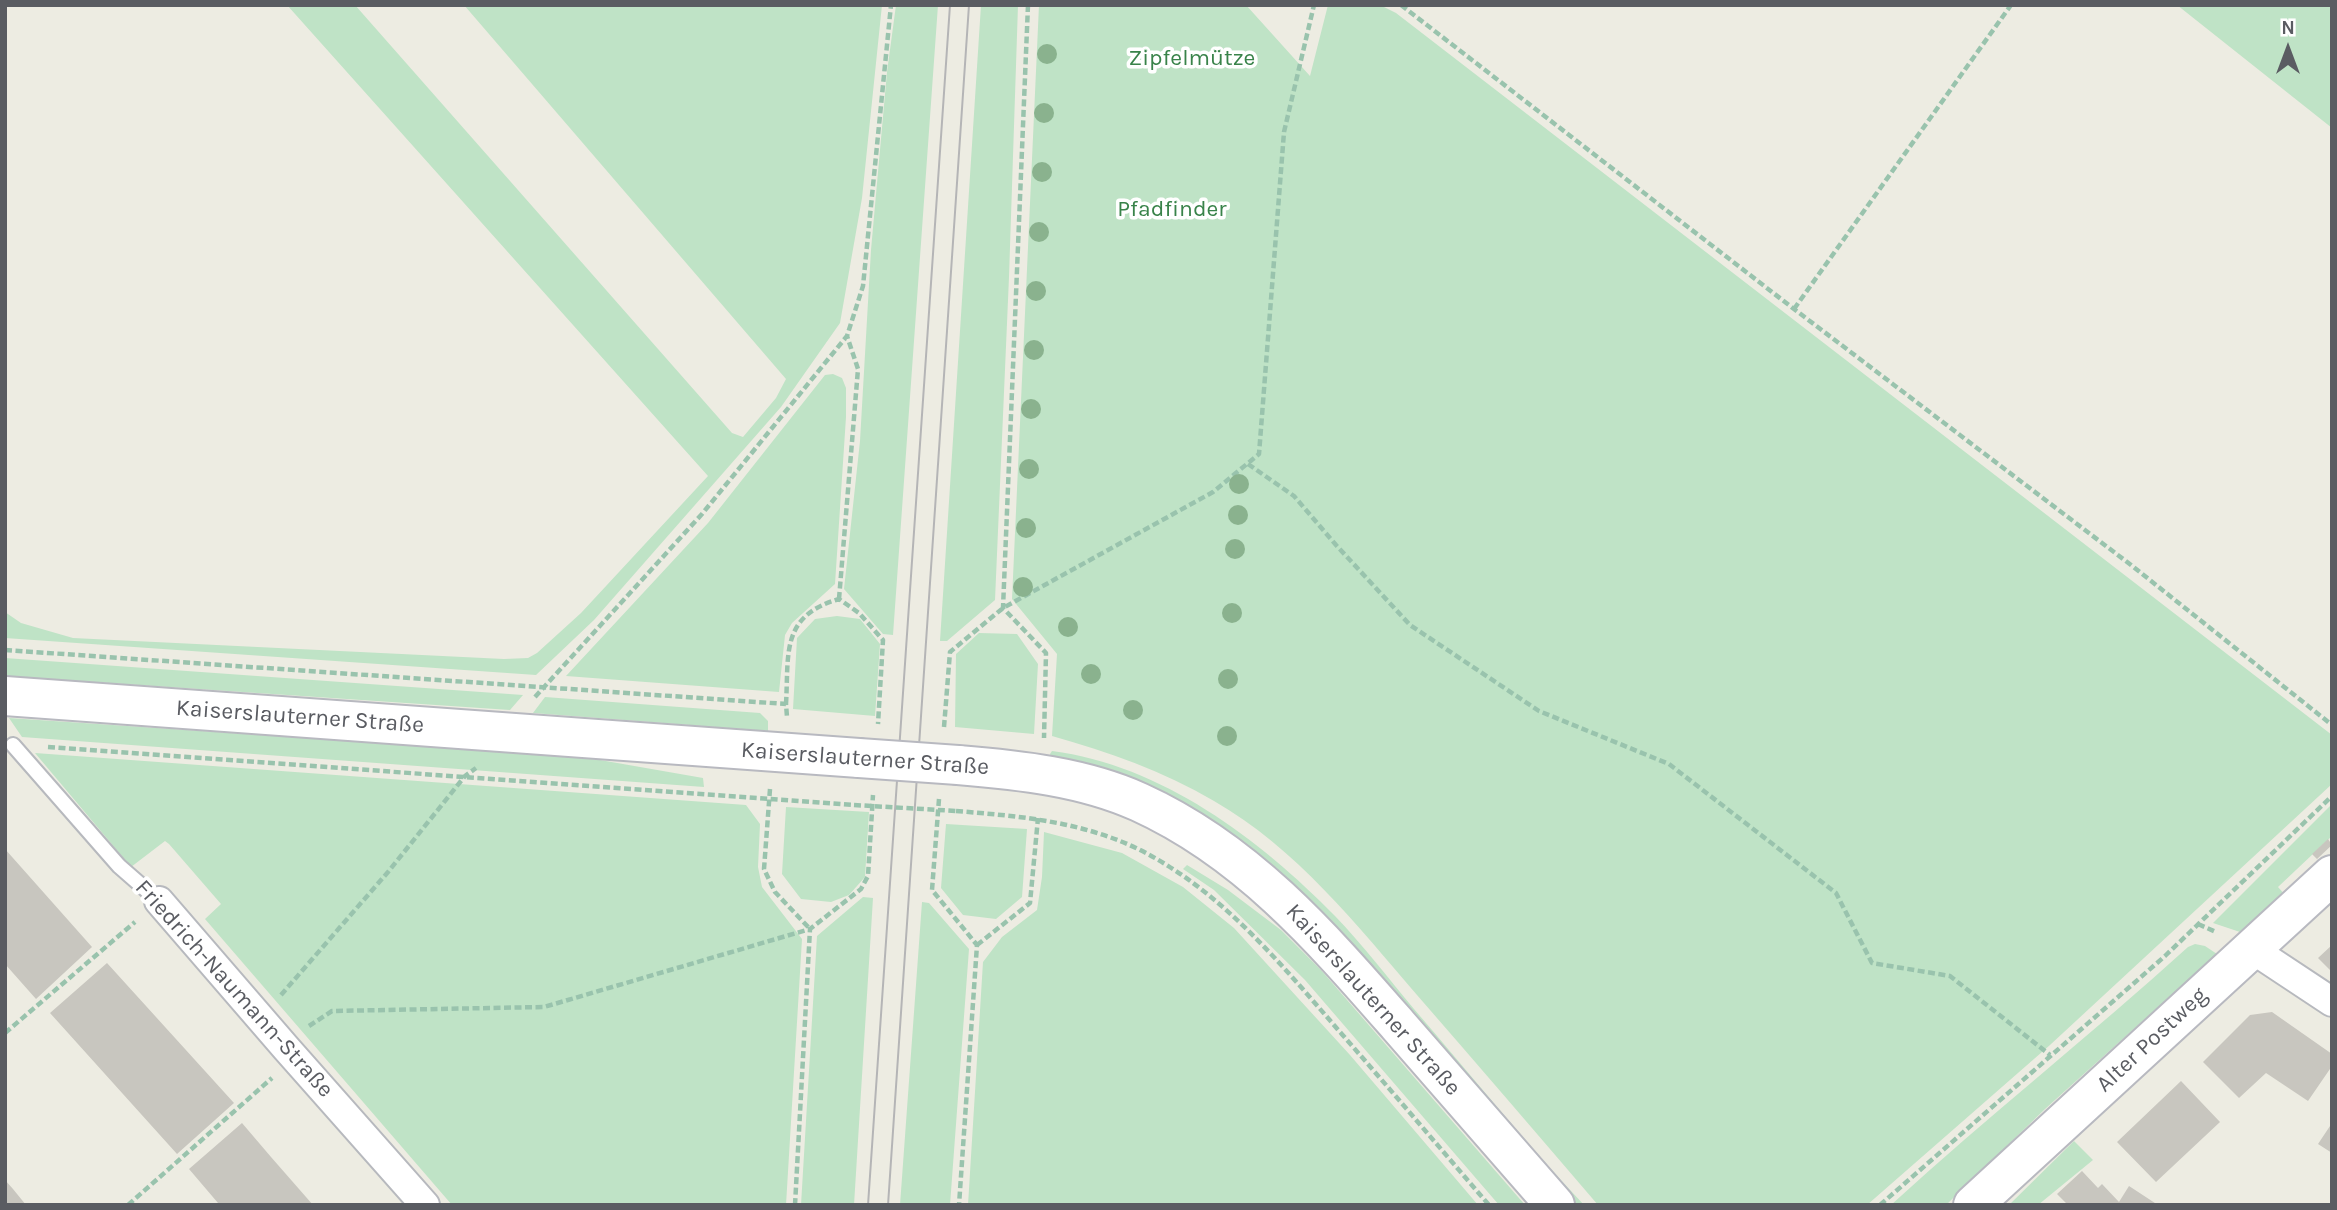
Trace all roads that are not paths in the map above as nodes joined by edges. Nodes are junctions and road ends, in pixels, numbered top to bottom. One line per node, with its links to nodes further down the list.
1 (5, 696): 8 (main road, Kaiserslauterner Straße, bridge)
2 (13, 745): 4 (lane, Friedrich-Naumann-Straße)
3 (2332, 874): 5 (main road, Alter Postweg)
4 (159, 901): 7 (street, Friedrich-Naumann-Straße)
5 (2252, 948): 6 (street); 9 (main road, Alter Postweg)
6 (2332, 1002)
7 (425, 1205)
8 (1555, 1205)
9 (1973, 1205)

